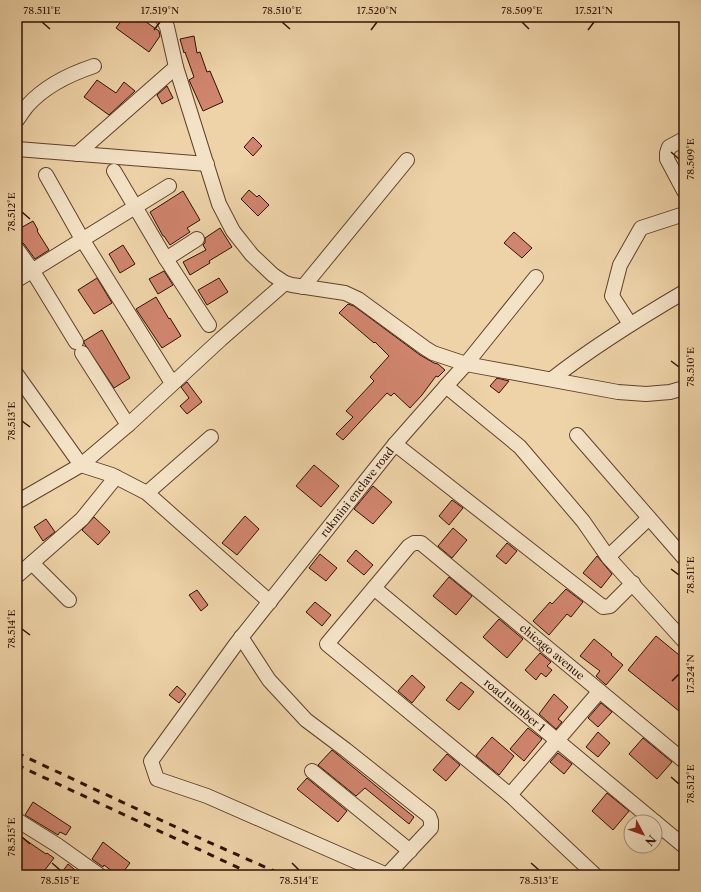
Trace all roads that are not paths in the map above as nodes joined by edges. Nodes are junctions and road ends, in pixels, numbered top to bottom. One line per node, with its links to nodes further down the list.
1 (162, 17): 3 (street)
2 (94, 66): 4 (street)
3 (176, 67): 7 (street); 9 (street)
4 (17, 120)
5 (684, 139): 13 (street)
6 (17, 149): 7 (street)
7 (77, 154): 9 (street)
8 (407, 160): 24 (street)
9 (207, 164): 23 (street)
10 (114, 171): 14 (street)
11 (46, 175): 16 (street)
12 (169, 186): 14 (street)
13 (684, 191)
14 (136, 206): 16 (street); 19 (street)
15 (684, 214): 26 (street)
16 (82, 239): 20 (street); 31 (street)
17 (197, 239): 19 (street)
18 (17, 249): 20 (street)
19 (166, 259): 27 (street)
20 (32, 270): 22 (street); 34 (street)
21 (536, 277): 28 (street, rukmini enclave road)
22 (17, 280)
23 (285, 283): 24 (street); 31 (street)
24 (303, 287): 28 (street)
25 (684, 292): 26 (street)
26 (630, 324): 30 (street)
27 (210, 325)
28 (466, 364): 30 (street); 32 (street, rukmini enclave road)
29 (17, 375): 38 (street)
30 (552, 379): 33 (street)
31 (172, 383): 34 (street)
32 (446, 386): 37 (street, rukmini enclave road); 43 (street)
33 (684, 388)
34 (128, 425): 38 (street)
35 (577, 435): 42 (street)
36 (211, 438): 40 (street)
37 (395, 444): 47 (street); 50 (street, rukmini enclave road)
38 (81, 465): 39 (street); 41 (street)
39 (116, 477): 40 (street); 45 (street)
40 (147, 493): 50 (street)
41 (17, 502)
42 (649, 518): 43 (street); 44 (street)
43 (608, 557): 47 (street)
44 (684, 558)
45 (32, 563): 46 (street); 49 (street)
46 (17, 576)
47 (633, 583): 52 (street)
48 (374, 588): 53 (street, chicago avenue); 54 (street, road number 1); 57 (street)
49 (69, 600)
50 (270, 602): 51 (street, rukmini enclave road)
51 (242, 638): 62 (street); 64 (street, rukmini enclave road)
52 (684, 641)
53 (599, 692): 54 (street); 55 (street, chicago avenue)
54 (557, 741): 57 (street); 58 (street, road number 1)
55 (684, 761)
56 (312, 771): 62 (street)
57 (510, 795): 65 (street)
58 (645, 814)
59 (17, 820): 63 (street)
60 (663, 829): 61 (street, road number 1)
61 (684, 846)
62 (410, 851): 64 (street)
63 (99, 875)
64 (387, 875)
65 (595, 875)

